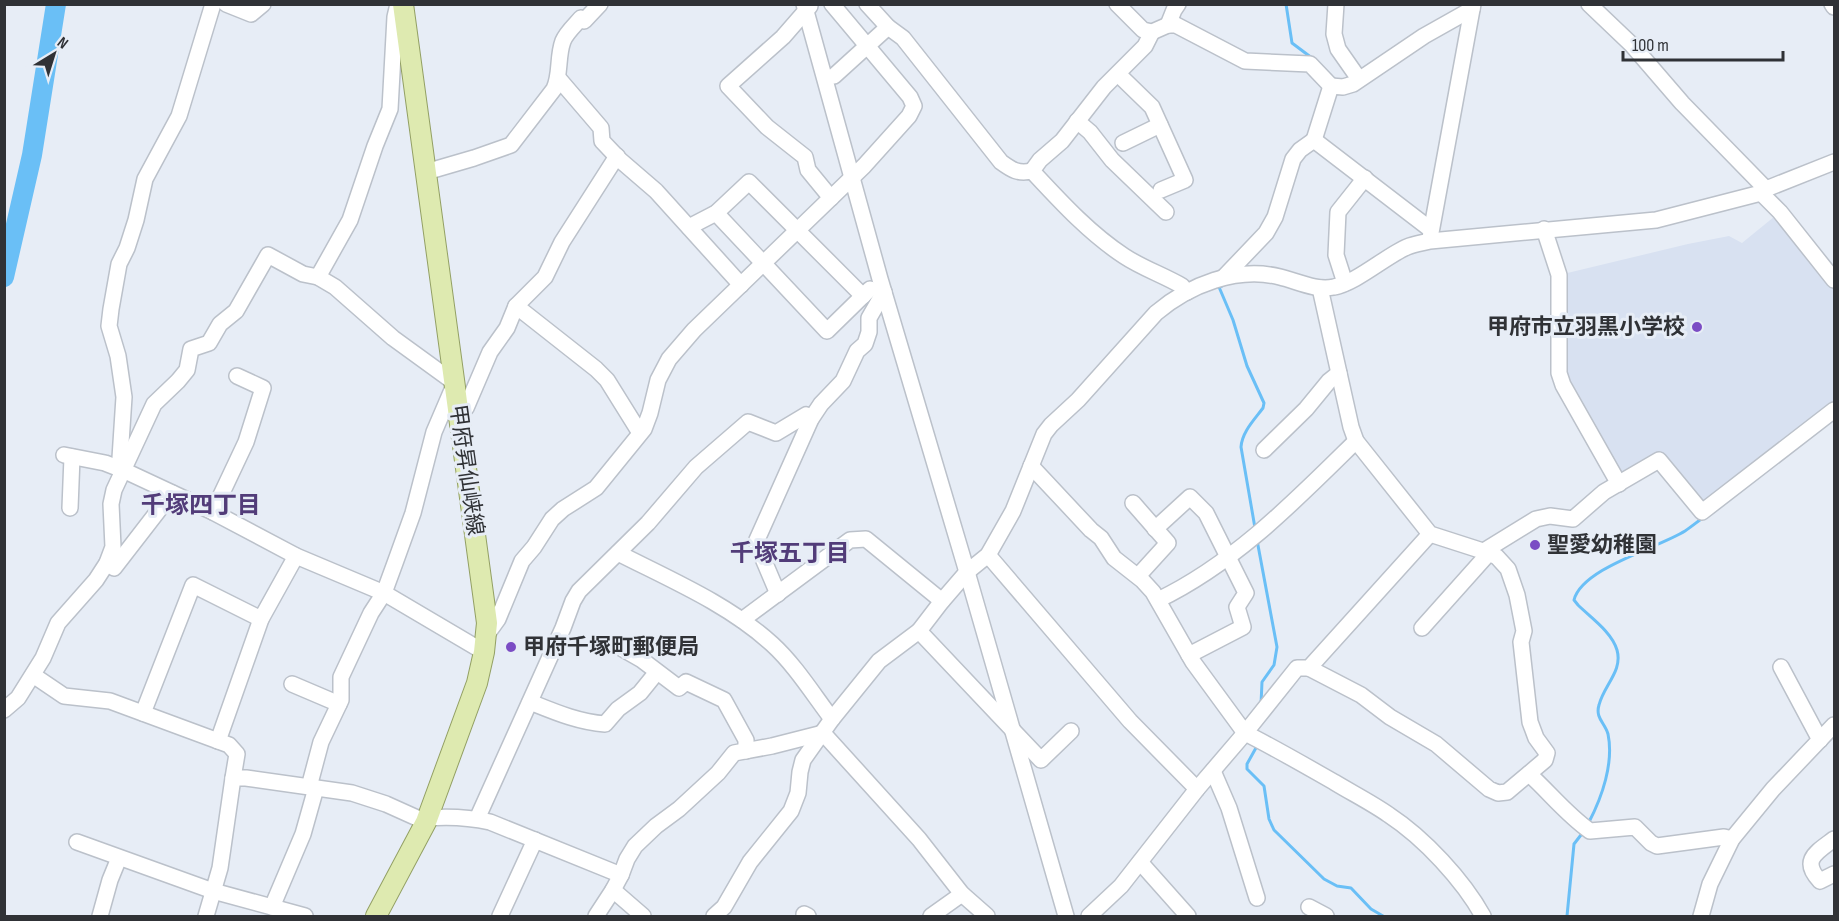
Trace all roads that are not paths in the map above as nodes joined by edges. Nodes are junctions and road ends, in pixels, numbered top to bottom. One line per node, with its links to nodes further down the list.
1 (213, 4): 64 (street)
2 (226, 4): 3 (street)
3 (263, 4)
4 (398, 4): 44 (street)
5 (404, 4): 31 (main road, 甲府昇仙峡線)
6 (600, 4): 21 (street)
7 (832, 4): 18 (street)
8 (867, 4): 16 (street)
9 (1118, 4): 17 (street)
10 (1178, 4): 15 (street)
11 (1336, 4): 22 (street)
12 (1589, 4): 35 (street)
13 (807, 6): 32 (street); 36 (street)
14 (1472, 7): 22 (street); 42 (street)
15 (1168, 25): 17 (street); 23 (street)
16 (888, 27): 18 (street); 30 (street)
17 (1152, 33): 19 (street)
18 (867, 47): 20 (street); 32 (street)
19 (1118, 74): 24 (street); 25 (street)
20 (834, 76)
21 (559, 79): 28 (street); 31 (street)
22 (1359, 79): 23 (street)
23 (1331, 86): 26 (street)
24 (1077, 121): 30 (street); 37 (street)
25 (1160, 125): 27 (street); 34 (street)
26 (1314, 140): 33 (street); 45 (street)
27 (1123, 143)
28 (617, 156): 39 (street); 53 (street)
29 (1834, 162): 35 (street)
30 (1032, 171): 51 (street)
31 (426, 172): 56 (main road, 甲府昇仙峡線)
32 (852, 177): 36 (street); 49 (street)
33 (1365, 178): 42 (street); 47 (street)
34 (1161, 190)
35 (1764, 191): 40 (street); 46 (street)
36 (831, 198): 41 (street)
37 (1166, 212)
38 (716, 213): 39 (street); 41 (street); 43 (street)
39 (689, 227): 48 (street)
40 (1544, 230): 42 (street); 65 (street)
41 (797, 231): 43 (street); 52 (street)
42 (1430, 235): 47 (street)
43 (763, 264): 48 (street); 52 (street)
44 (318, 277): 56 (street); 64 (street)
45 (1222, 279): 50 (street); 51 (street)
46 (1834, 280)
47 (1345, 283): 50 (street)
48 (741, 285): 60 (street)
49 (882, 285): 52 (street); 59 (street); 78 (street)
50 (1320, 288): 54 (street)
51 (1187, 292): 63 (street)
52 (863, 296)
53 (516, 306): 58 (street); 60 (street)
54 (1339, 373): 61 (street); 62 (street)
55 (237, 376): 69 (street)
56 (454, 383): 58 (main road, 甲府昇仙峡線); 80 (street)
57 (1834, 410): 65 (street)
58 (458, 411): 88 (main road, 甲府昇仙峡線)
59 (811, 419): 73 (street); 81 (street)
60 (640, 433): 88 (street)
61 (1356, 441): 71 (street); 76 (street)
62 (1264, 450)
63 (1031, 466): 75 (street); 79 (street)
64 (123, 470): 66 (street); 68 (street); 77 (street)
65 (1619, 484): 72 (street)
66 (172, 493): 69 (street); 77 (street)
67 (1133, 503): 70 (street)
68 (70, 508)
69 (213, 512): 74 (street)
70 (1155, 528): 76 (street); 79 (street)
71 (1430, 534): 72 (street); 92 (street)
72 (1486, 552): 86 (street); 110 (street)
73 (618, 553): 85 (street); 96 (street)
74 (296, 555): 80 (street); 84 (street)
75 (988, 555): 78 (street); 113 (street)
76 (1228, 557): 82 (street); 90 (street)
77 (107, 563): 94 (street)
78 (967, 572): 83 (street); 103 (street)
79 (1138, 576): 82 (street)
80 (384, 593): 88 (street); 97 (street)
81 (778, 594): 83 (street); 85 (street)
82 (1158, 600): 90 (street)
83 (942, 601): 87 (street)
84 (261, 619): 99 (street); 107 (street)
85 (742, 620): 100 (street)
86 (1422, 628)
87 (919, 631): 100 (street); 103 (street)
88 (485, 644): 115 (main road, 甲府昇仙峡線)
89 (614, 644): 93 (street)
90 (1189, 655): 105 (street)
91 (1781, 666): 106 (street)
92 (1310, 668): 105 (street); 110 (street)
93 (657, 672): 96 (street); 108 (street)
94 (33, 675): 98 (street); 99 (street)
95 (292, 684): 97 (street)
96 (530, 702): 114 (street)
97 (339, 704): 112 (street)
98 (4, 710)
99 (143, 713): 107 (street)
100 (832, 719): 104 (street)
101 (1834, 725): 106 (street)
102 (1071, 731): 103 (street)
103 (1013, 732): 140 (street)
104 (823, 733): 108 (street); 126 (street); 137 (street)
105 (1245, 733): 109 (street); 144 (street)
106 (1820, 740): 116 (street)
107 (218, 741): 111 (street)
108 (746, 751): 123 (street)
109 (1213, 771): 113 (street); 127 (street)
110 (1529, 774): 116 (street)
111 (233, 778): 112 (street); 125 (street)
112 (312, 787): 115 (street); 128 (street)
113 (1197, 789): 121 (street)
114 (477, 819): 115 (street); 118 (street)
115 (426, 820): 133 (main road, 甲府昇仙峡線)
116 (1732, 839): 145 (street)
117 (1834, 839): 122 (street)
118 (535, 840): 123 (street); 134 (street)
119 (77, 842): 120 (street)
120 (119, 858): 125 (street); 130 (street)
121 (1140, 862): 141 (street); 142 (street)
122 (1834, 874)
123 (621, 875): 124 (street)
124 (613, 890): 135 (street); 136 (street)
125 (213, 891): 128 (street); 131 (street)
126 (962, 894): 138 (street); 139 (street)
127 (1257, 898)
128 (272, 907): 132 (street)
129 (1309, 907): 143 (street)
130 (100, 916)
131 (206, 916)
132 (305, 916)
133 (376, 916)
134 (500, 916)
135 (596, 916)
136 (643, 916)
137 (714, 916)
138 (931, 916)
139 (987, 916)
140 (1066, 916)
141 (1089, 916)
142 (1188, 916)
143 (1325, 916)
144 (1483, 916)
145 (1701, 916)

